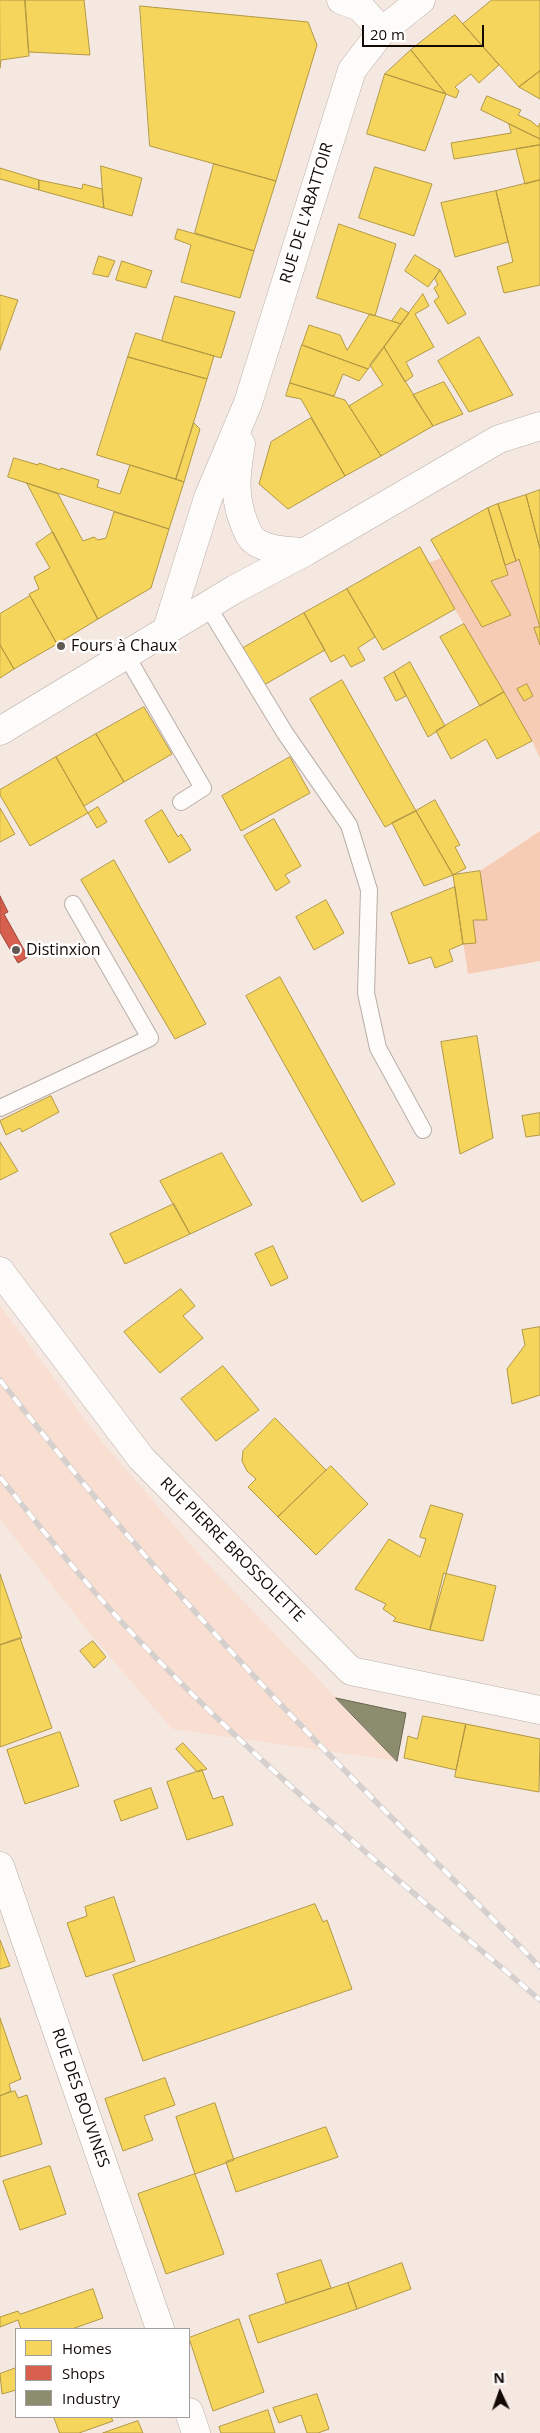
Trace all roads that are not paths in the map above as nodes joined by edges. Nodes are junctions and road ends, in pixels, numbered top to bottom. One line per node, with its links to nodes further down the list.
1 (341, 0): 3 (street)
2 (421, 0): 3 (street, RUE DE L'ABATTOIR)
3 (382, 31): 4 (street, RUE DE L'ABATTOIR)
4 (248, 403): 6 (street, RUE DE L'ABATTOIR); 8 (street, RUE DE L'ABATTOIR)
5 (540, 426): 6 (street)
6 (305, 552): 7 (street)
7 (207, 605): 8 (street); 14 (lane)
8 (167, 628): 9 (street)
9 (126, 654): 10 (street); 11 (lane)
10 (0, 731)
11 (180, 802)
12 (73, 904): 13 (lane)
13 (0, 1108)
14 (423, 1130)
15 (0, 1271): 16 (street, RUE PIERRE BROSSOLETTE)
16 (540, 1710)
17 (0, 1866): 18 (street, RUE DES BOUVINES)
18 (160, 2328)
19 (190, 2415): 20 (street)
20 (196, 2433)

